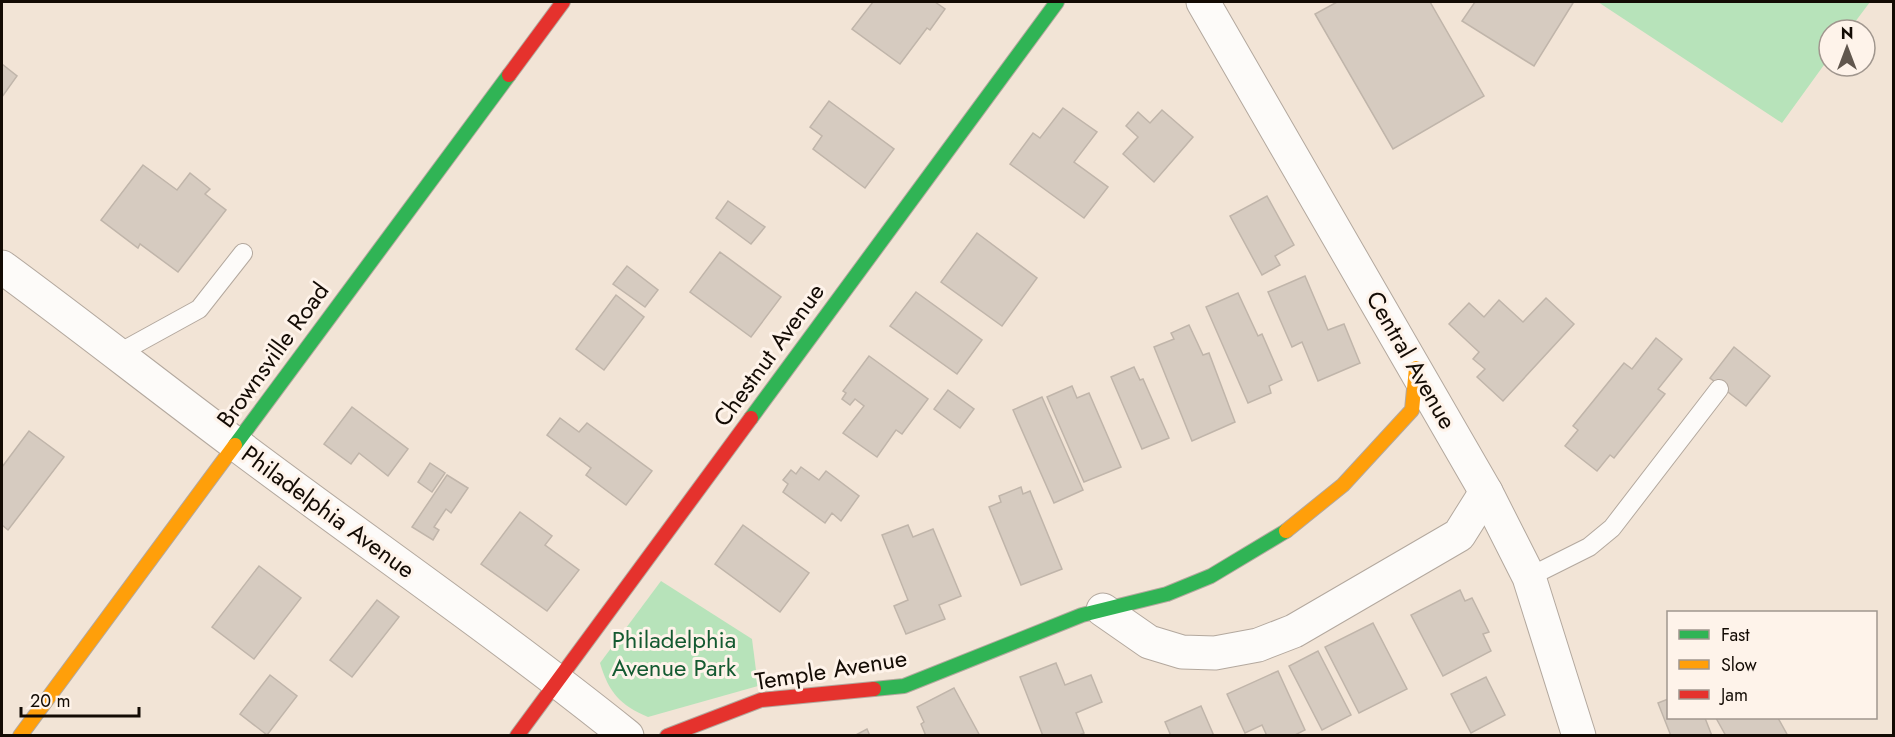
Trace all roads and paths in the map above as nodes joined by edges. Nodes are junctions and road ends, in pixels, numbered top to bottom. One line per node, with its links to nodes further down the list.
1 (563, 2): 9 (street, Brownsville Road)
2 (1057, 2): 13 (street, Chestnut Avenue)
3 (1203, 2): 7 (street, Central Avenue)
4 (243, 253): 6 (lane)
5 (2, 267): 6 (street, Philadelphia Avenue)
6 (119, 353): 9 (street, Philadelphia Avenue)
7 (1416, 368): 10 (street, Central Avenue); 12 (street, Temple Avenue)
8 (1719, 389): 11 (lane)
9 (236, 444): 13 (street, Philadelphia Avenue); 14 (street, Brownsville Road)
10 (1485, 492): 11 (street, Central Avenue); 12 (street)
11 (1529, 577): 18 (street, Central Avenue)
12 (1103, 610): 17 (street, Temple Avenue)
13 (558, 681): 15 (street, Chestnut Avenue); 16 (street, Philadelphia Avenue)
14 (20, 735)
15 (517, 735)
16 (627, 735)
17 (667, 735)
18 (1579, 735)

